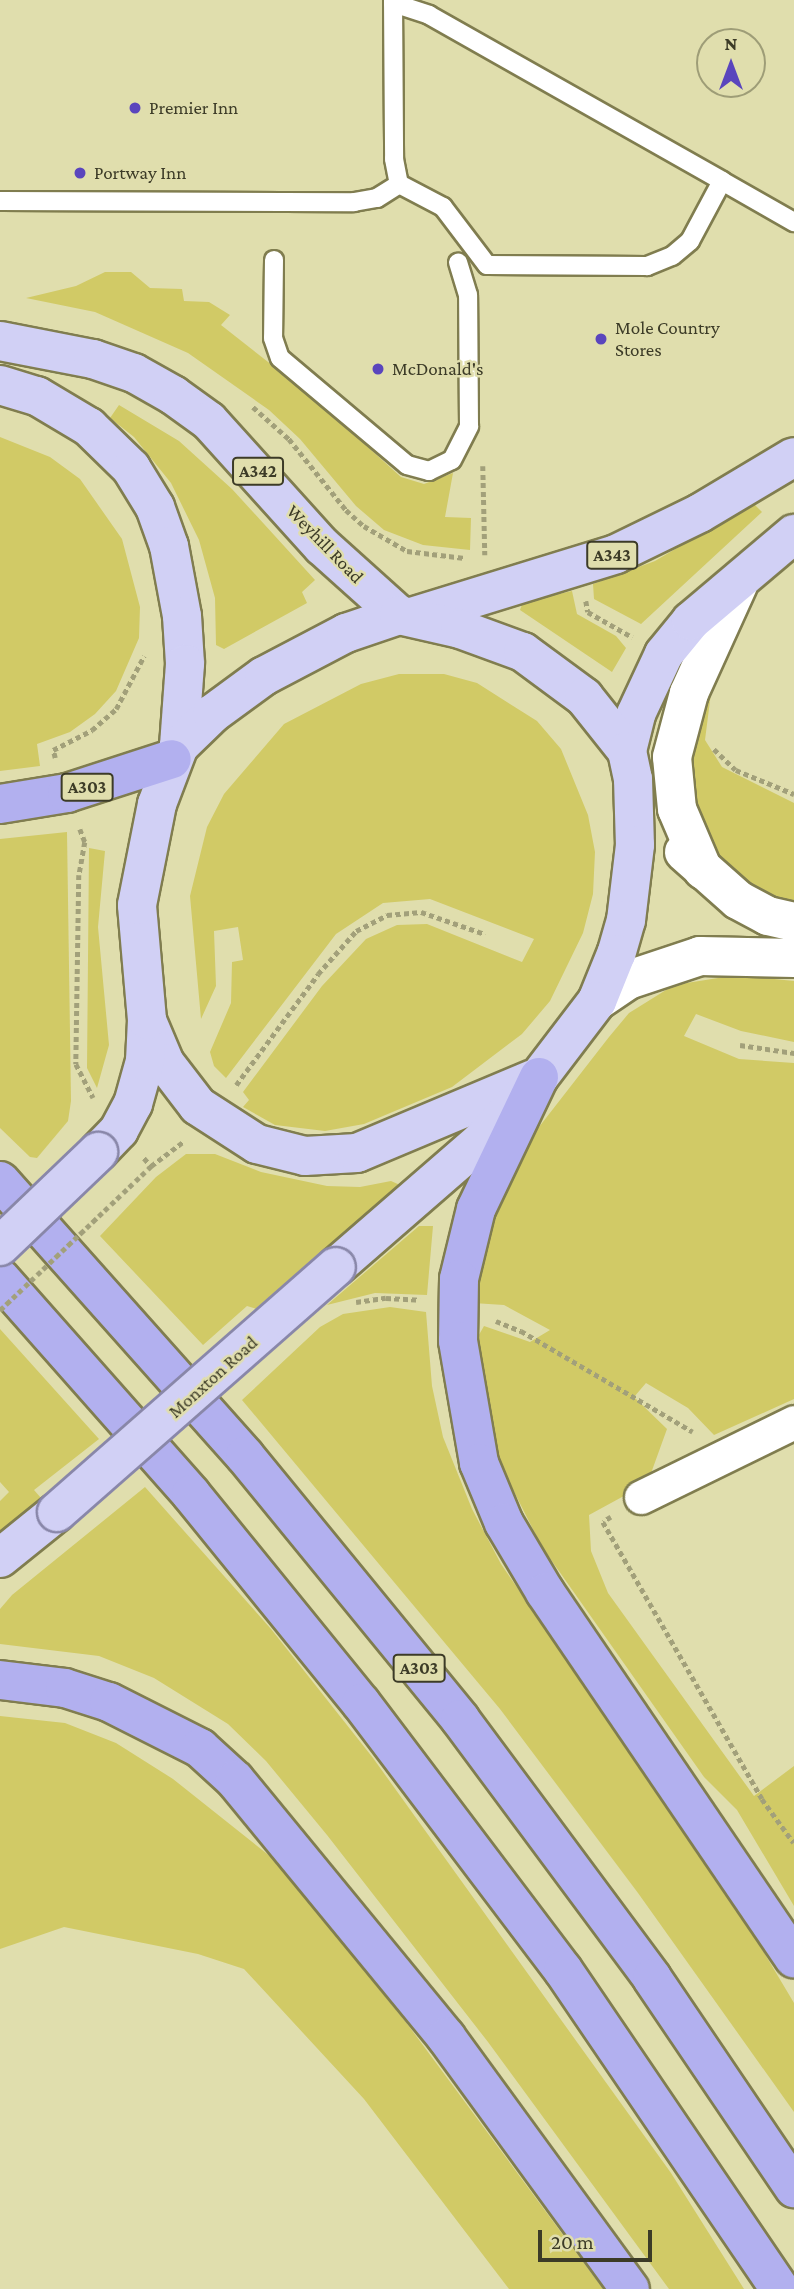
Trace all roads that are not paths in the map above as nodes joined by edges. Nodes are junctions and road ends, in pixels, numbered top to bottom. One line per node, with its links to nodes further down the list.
1 (393, 1): 2 (lane); 3 (lane)
2 (722, 181): 3 (lane); 5 (lane)
3 (399, 184): 4 (lane)
4 (0, 201)
5 (794, 222)
6 (274, 260): 7 (lane)
7 (458, 262)
8 (0, 341): 13 (main road, Weyhill Road / A342)
9 (0, 385): 14 (main road)
10 (794, 457): 13 (main road, A343)
11 (794, 534): 12 (main road, Monxton Road)
12 (738, 585): 15 (main road, Monxton Road); 17 (main road)
13 (407, 615): 14 (main road); 15 (main road)
14 (175, 752): 16 (highway, A303); 21 (main road)
15 (630, 765): 17 (main road); 20 (main road, Monxton Road)
16 (0, 804)
17 (703, 870): 18 (main road)
18 (794, 922)
19 (794, 958): 20 (main road)
20 (597, 1001): 22 (main road, Monxton Road)
21 (147, 1020): 22 (main road); 24 (main road, bridge)
22 (539, 1077): 28 (main road, Monxton Road, bridge); 30 (highway)
23 (0, 1181): 31 (highway, A303)
24 (0, 1246)
25 (0, 1278): 33 (highway)
26 (794, 1422): 27 (street)
27 (641, 1497)
28 (0, 1558)
29 (0, 1680): 32 (highway)
30 (794, 1959)
31 (794, 2189)
32 (631, 2289)
33 (780, 2289)

